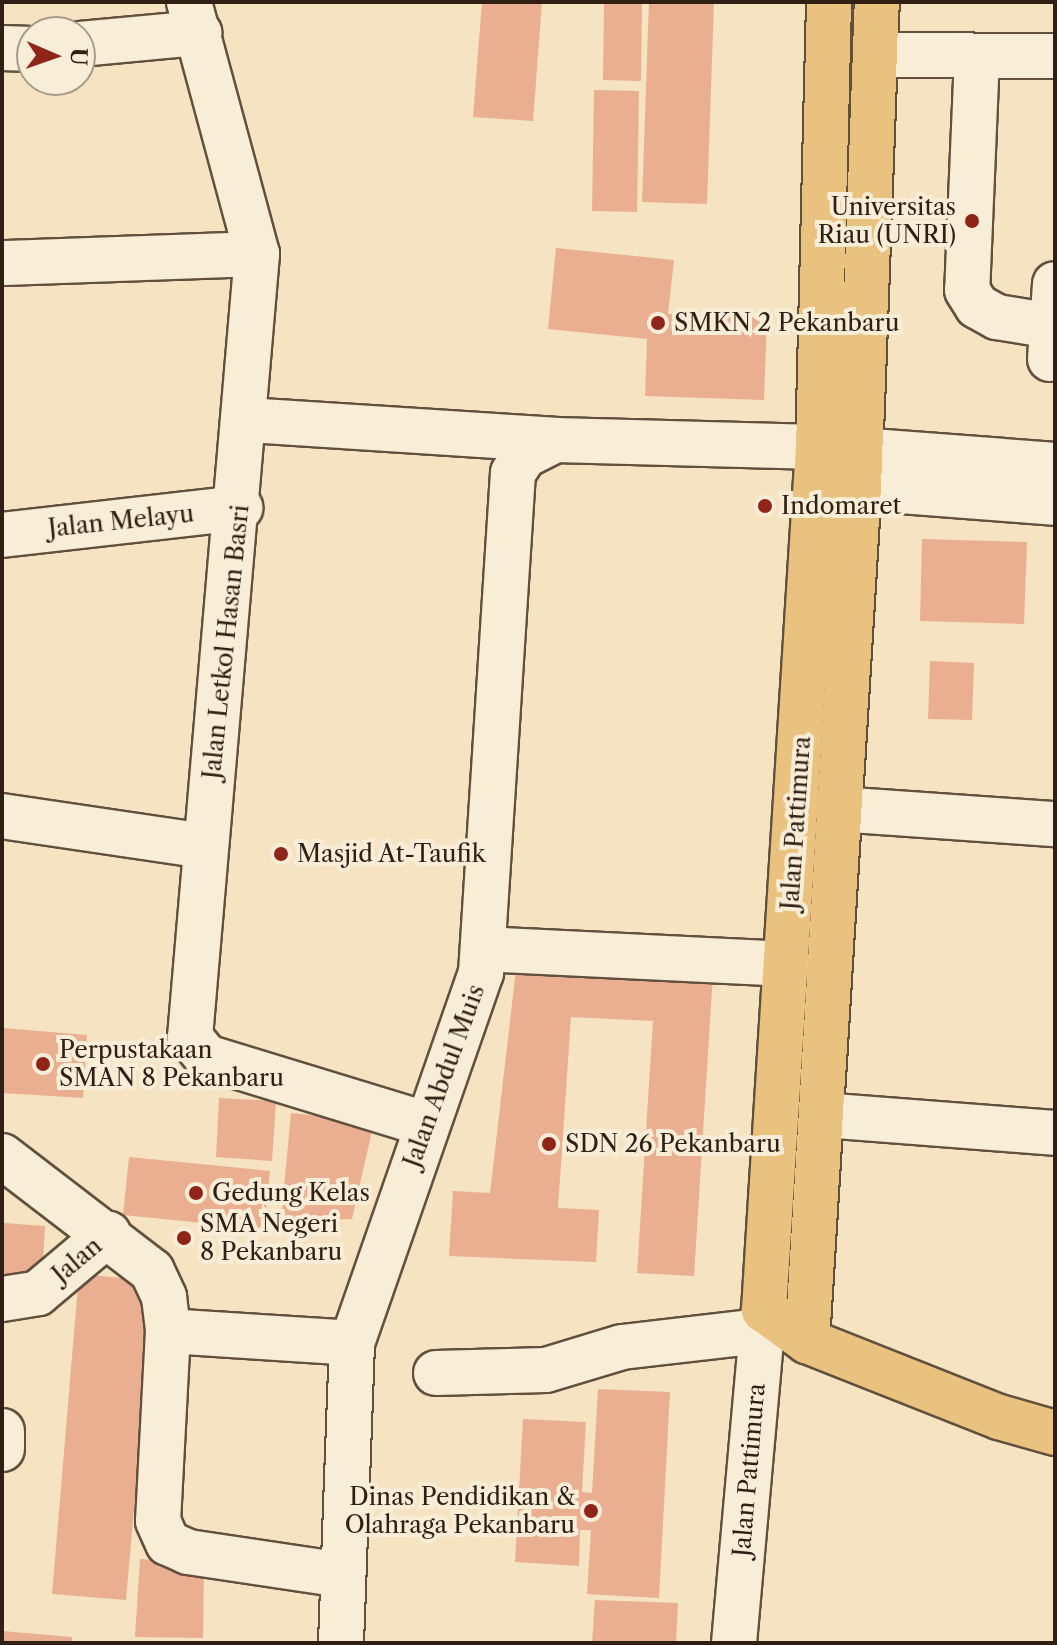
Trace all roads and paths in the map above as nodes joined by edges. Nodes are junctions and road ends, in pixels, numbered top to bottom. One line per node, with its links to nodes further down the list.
1 (829, 2): 14 (main road, Jalan Pattimura)
2 (877, 2): 5 (main road, Jalan Pattimura)
3 (194, 18): 4 (street); 8 (street, Jalan Letkol Hasan Basri)
4 (96, 40)
5 (876, 55): 6 (street); 14 (main road, Jalan Pattimura)
6 (977, 56): 7 (street); 10 (street)
7 (1055, 56)
8 (257, 254): 9 (street); 11 (street, Jalan Letkol Hasan Basri)
9 (2, 263)
10 (1052, 323)
11 (248, 420): 12 (street); 16 (street, Jalan Letkol Hasan Basri)
12 (555, 440): 14 (street); 22 (street, Jalan Abdul Muis)
13 (1055, 465): 14 (street)
14 (838, 467): 15 (street); 18 (main road, Jalan Pattimura)
15 (1055, 503)
16 (240, 508): 17 (street, Jalan Melayu); 21 (street, Jalan Letkol Hasan Basri)
17 (2, 535)
18 (818, 808): 20 (street); 23 (main road, Jalan Pattimura); 24 (main road, Jalan Pattimura)
19 (2, 816): 21 (street)
20 (1055, 824)
21 (205, 846): 25 (street, Jalan Letkol Hasan Basri)
22 (483, 949): 23 (street); 25 (street, Jalan Abdul Muis)
23 (787, 964): 30 (main road, Jalan Pattimura)
24 (823, 1115): 26 (street); 32 (main road, Jalan Pattimura)
25 (425, 1124): 33 (street, Jalan Abdul Muis)
26 (1055, 1133)
27 (2, 1156): 28 (street)
28 (108, 1234): 29 (street, Jalan); 31 (street)
29 (2, 1299)
30 (763, 1320): 32 (main road); 34 (street); 40 (street, Jalan Pattimura)
31 (168, 1331): 33 (street); 38 (street)
32 (807, 1341): 36 (main road)
33 (352, 1343): 38 (street, Jalan Abdul Muis)
34 (436, 1373)
35 (2, 1431): 37 (street)
36 (1055, 1433)
37 (2, 1449)
38 (342, 1575): 39 (street, Jalan Abdul Muis)
39 (341, 1643)
40 (734, 1643)

